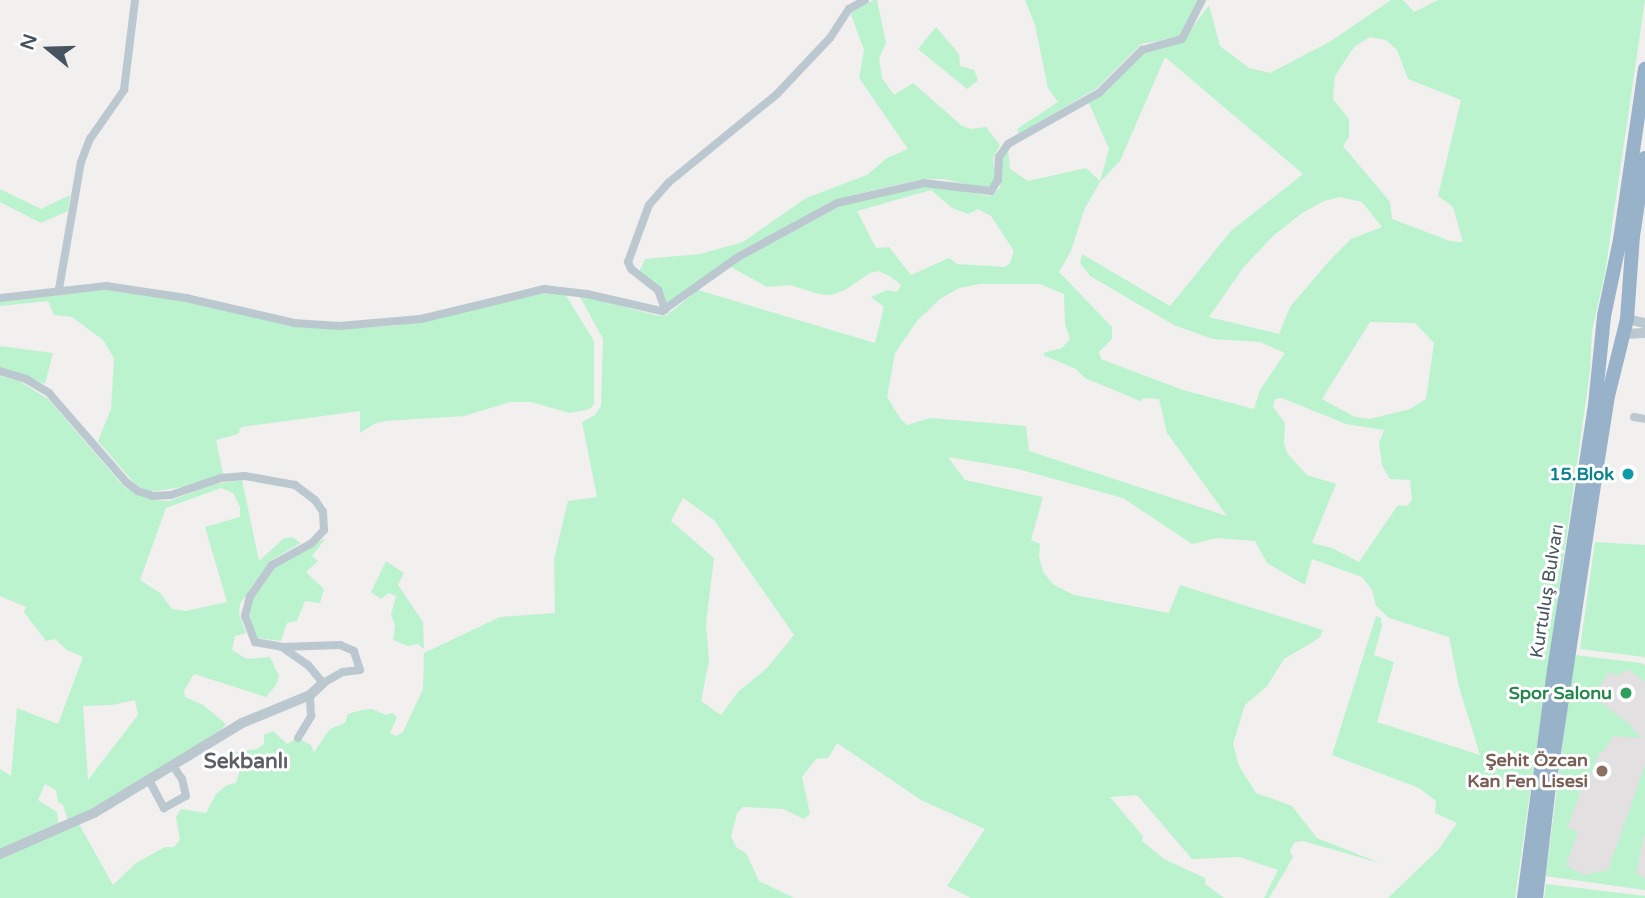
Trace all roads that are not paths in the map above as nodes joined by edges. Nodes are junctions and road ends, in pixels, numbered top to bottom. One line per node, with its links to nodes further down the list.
1 (135, 0): 6 (street)
2 (865, 0): 8 (street)
3 (1202, 0): 8 (street)
4 (1645, 69): 10 (highway, Kurtuluş Bulvarı)
5 (1645, 158): 11 (highway, Kurtuluş Bulvarı)
6 (59, 289): 7 (street); 8 (street)
7 (0, 298)
8 (665, 310)
9 (1645, 323): 11 (street)
10 (1604, 324): 11 (highway); 11 (highway); 23 (highway, Kurtuluş Bulvarı)
11 (1626, 327): 12 (street); 24 (highway, Kurtuluş Bulvarı)
12 (1645, 333)
13 (0, 371): 16 (street)
14 (1634, 417): 15 (street)
15 (1645, 419)
16 (282, 647): 17 (street); 17 (street)
17 (323, 683): 18 (street)
18 (310, 695): 19 (street); 20 (street)
19 (298, 738)
20 (173, 766): 21 (street); 21 (street)
21 (149, 780): 22 (street)
22 (0, 854)
23 (1524, 898)
24 (1536, 898)

